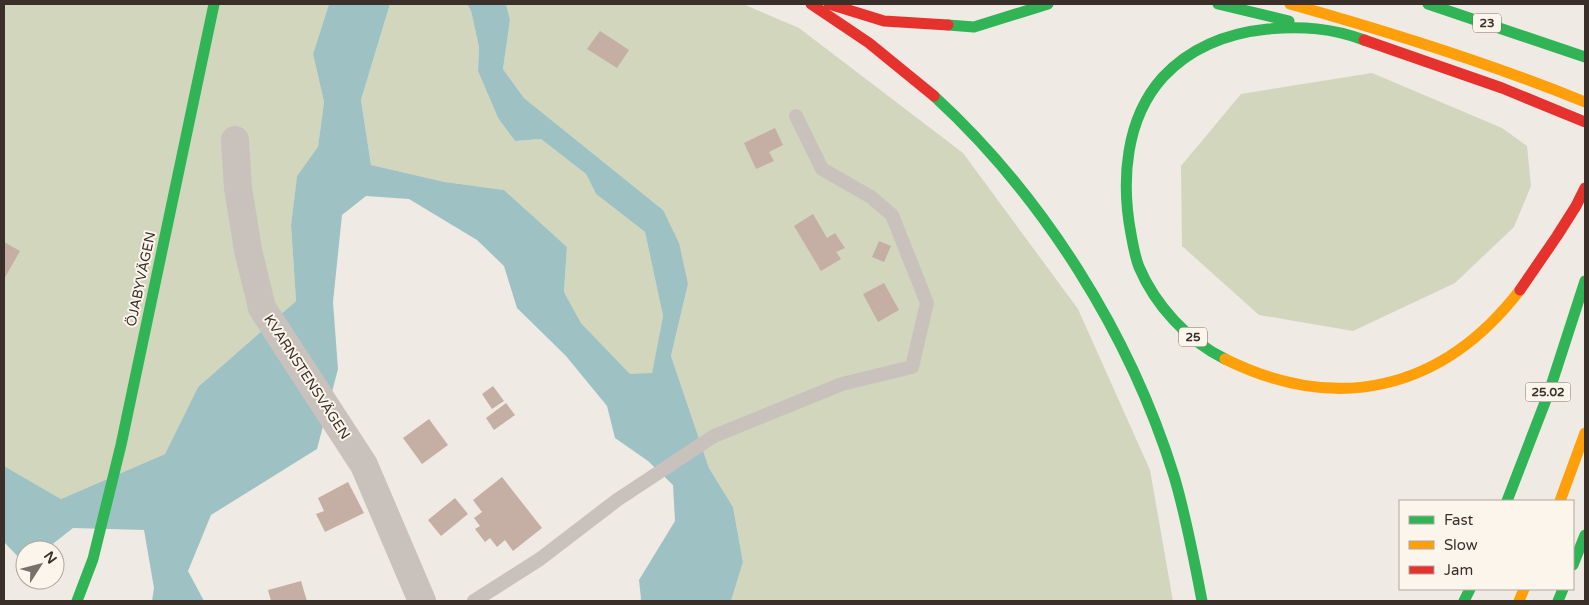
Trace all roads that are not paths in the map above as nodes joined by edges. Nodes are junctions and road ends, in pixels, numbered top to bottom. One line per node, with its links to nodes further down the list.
1 (214, 4): 20 (main road, ÖJABYVÄGEN)
2 (811, 4): 26 (main road)
3 (829, 4): 4 (main road)
4 (1048, 4)
5 (1218, 4): 8 (main road)
6 (1290, 4): 10 (main road)
7 (1428, 4): 9 (main road, 23)
8 (1318, 28): 12 (main road, 25); 14 (main road, 25)
9 (1585, 56)
10 (1585, 102)
11 (796, 116): 25 (lane)
12 (1585, 122)
13 (235, 140): 24 (street, KVARNSTENSVÄGEN)
14 (1585, 188)
15 (1585, 281): 17 (main road, 25.02)
16 (1585, 433): 18 (main road)
17 (1507, 500)
18 (1560, 500)
19 (1585, 535): 21 (main road)
20 (93, 559): 22 (main road, ÖJABYVÄGEN); 23 (main road, ÖJABYVÄGEN)
21 (1574, 562)
22 (93, 593)
23 (77, 601)
24 (422, 601)
25 (474, 601)
26 (1202, 601)

